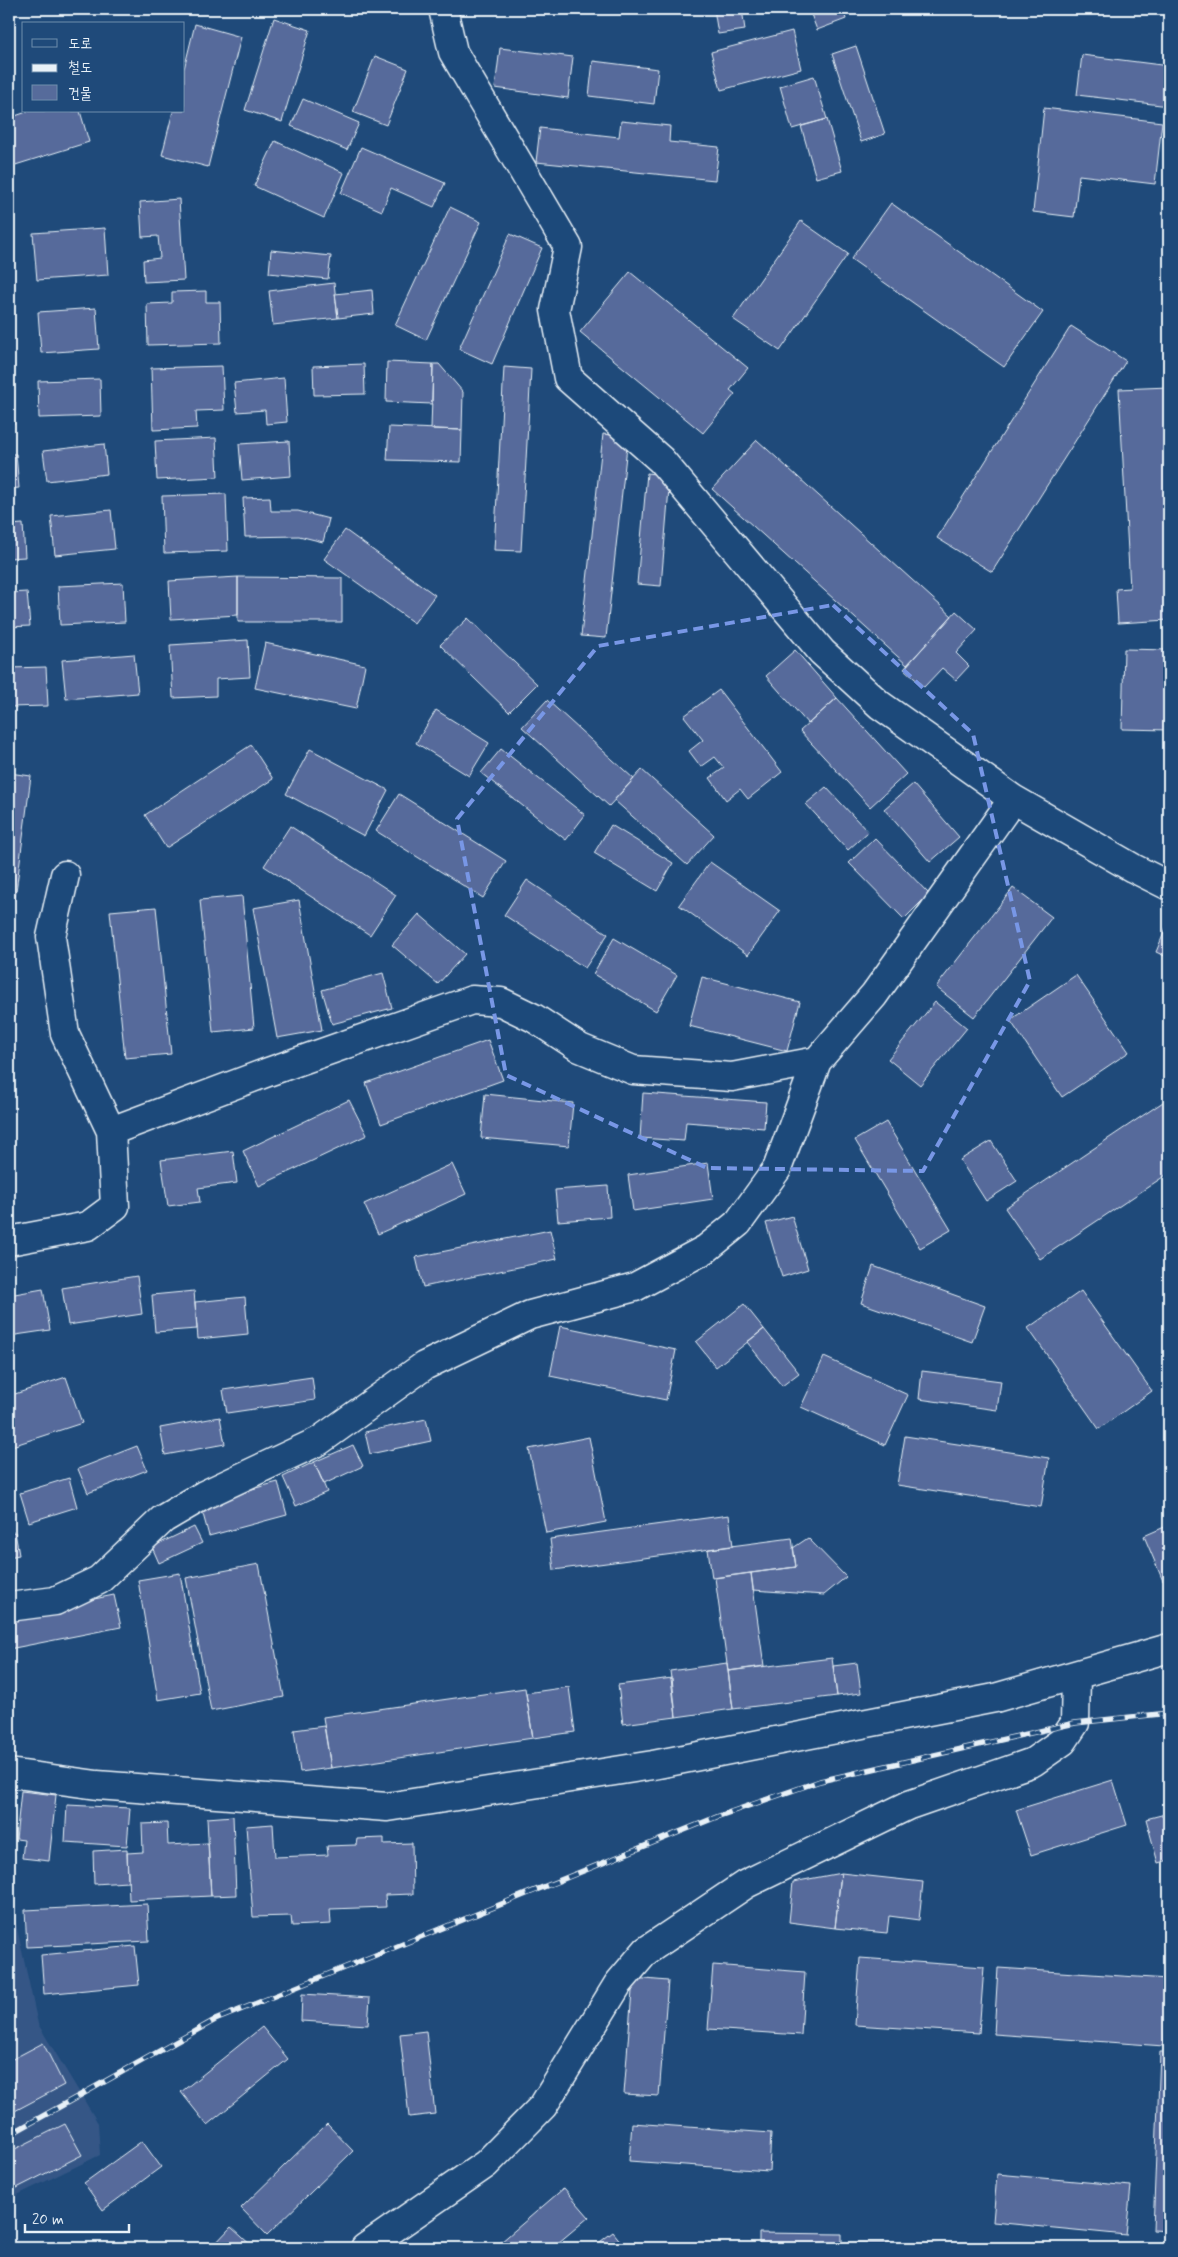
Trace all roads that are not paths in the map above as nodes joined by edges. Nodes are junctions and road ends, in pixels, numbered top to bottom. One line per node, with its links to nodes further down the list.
1 (443, 9): 2 (street)
2 (1013, 800): 4 (street); 5 (street)
3 (64, 875): 6 (street)
4 (1169, 886)
5 (817, 1061): 6 (street); 8 (street)
6 (111, 1131): 7 (street)
7 (9, 1241)
8 (9, 1607)
9 (1169, 1648): 10 (street)
10 (1076, 1675): 11 (street); 12 (street)
11 (9, 1773)
12 (365, 2248)

